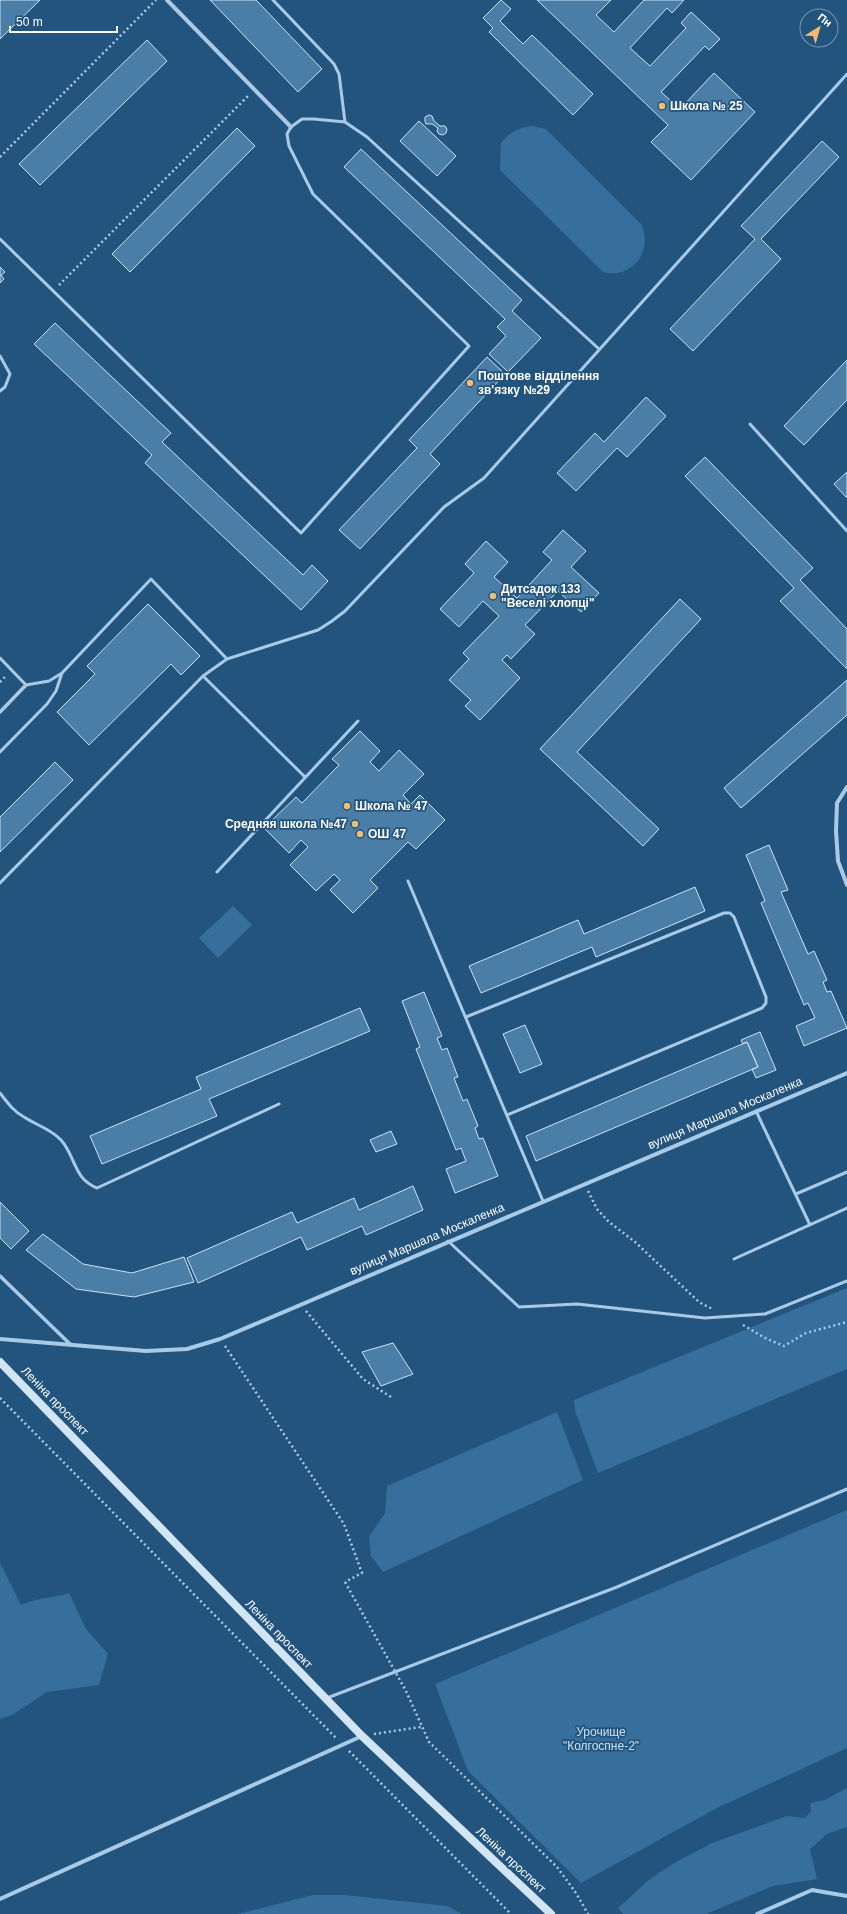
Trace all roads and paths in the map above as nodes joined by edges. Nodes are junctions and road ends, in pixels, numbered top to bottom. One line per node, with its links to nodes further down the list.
1 (156, 0): 8 (path)
2 (167, 0): 5 (street)
3 (273, 0): 6 (lane)
4 (847, 74): 11 (lane)
5 (254, 89): 7 (street); 10 (path)
6 (345, 122): 7 (lane); 11 (lane)
7 (291, 127): 10 (lane)
8 (0, 157)
9 (0, 239): 10 (lane)
10 (53, 291)
11 (600, 349): 17 (lane)
12 (0, 356): 13 (lane)
13 (0, 391)
14 (750, 424): 15 (lane)
15 (847, 531)
16 (0, 658): 20 (lane)
17 (227, 659): 18 (lane); 19 (lane)
18 (62, 673): 20 (lane); 23 (lane)
19 (203, 676): 24 (lane); 28 (lane)
20 (26, 685): 21 (street)
21 (0, 712)
22 (358, 721): 24 (lane)
23 (0, 752)
24 (305, 777): 26 (lane)
25 (847, 787): 29 (street)
26 (217, 872)
27 (408, 881): 30 (lane)
28 (0, 883)
29 (847, 886)
30 (466, 1017): 35 (lane); 35 (lane)
31 (847, 1073): 34 (street, вулиця Маршала Москаленка)
32 (0, 1093): 33 (lane)
33 (279, 1104)
34 (756, 1111): 37 (street, вулиця Маршала Москаленка); 38 (lane)
35 (507, 1115): 39 (lane)
36 (847, 1172): 38 (lane)
37 (584, 1184): 39 (street, вулиця Маршала Москаленка); 49 (path)
38 (796, 1194): 41 (lane)
39 (543, 1201): 42 (street, вулиця Маршала Москаленка)
40 (847, 1208): 41 (lane)
41 (810, 1225): 43 (lane)
42 (448, 1241): 48 (street, вулиця Маршала Москаленка); 49 (lane)
43 (734, 1259)
44 (0, 1276): 45 (street)
45 (4, 1280): 47 (street); 53 (street)
46 (847, 1281): 49 (lane)
47 (0, 1284)
48 (301, 1305): 52 (street, вулиця Маршала Москаленка); 55 (path)
49 (727, 1316): 50 (path)
50 (847, 1322)
51 (0, 1339): 53 (street, вулиця Маршала Москаленка)
52 (220, 1339): 53 (street, вулиця Маршала Москаленка); 59 (path, bridge)
53 (72, 1346)
54 (0, 1362): 58 (main road, Леніна проспект)
55 (391, 1397)
56 (0, 1398): 61 (path)
57 (847, 1489): 58 (lane)
58 (325, 1699): 60 (main road, Леніна проспект)
59 (422, 1727): 60 (path); 67 (path)
60 (362, 1736): 64 (street); 66 (main road, Леніна проспект)
61 (343, 1744)
62 (348, 1750): 65 (path)
63 (847, 1896): 68 (street)
64 (0, 1899)
65 (511, 1914)
66 (551, 1914)
67 (588, 1914)
68 (757, 1914)

